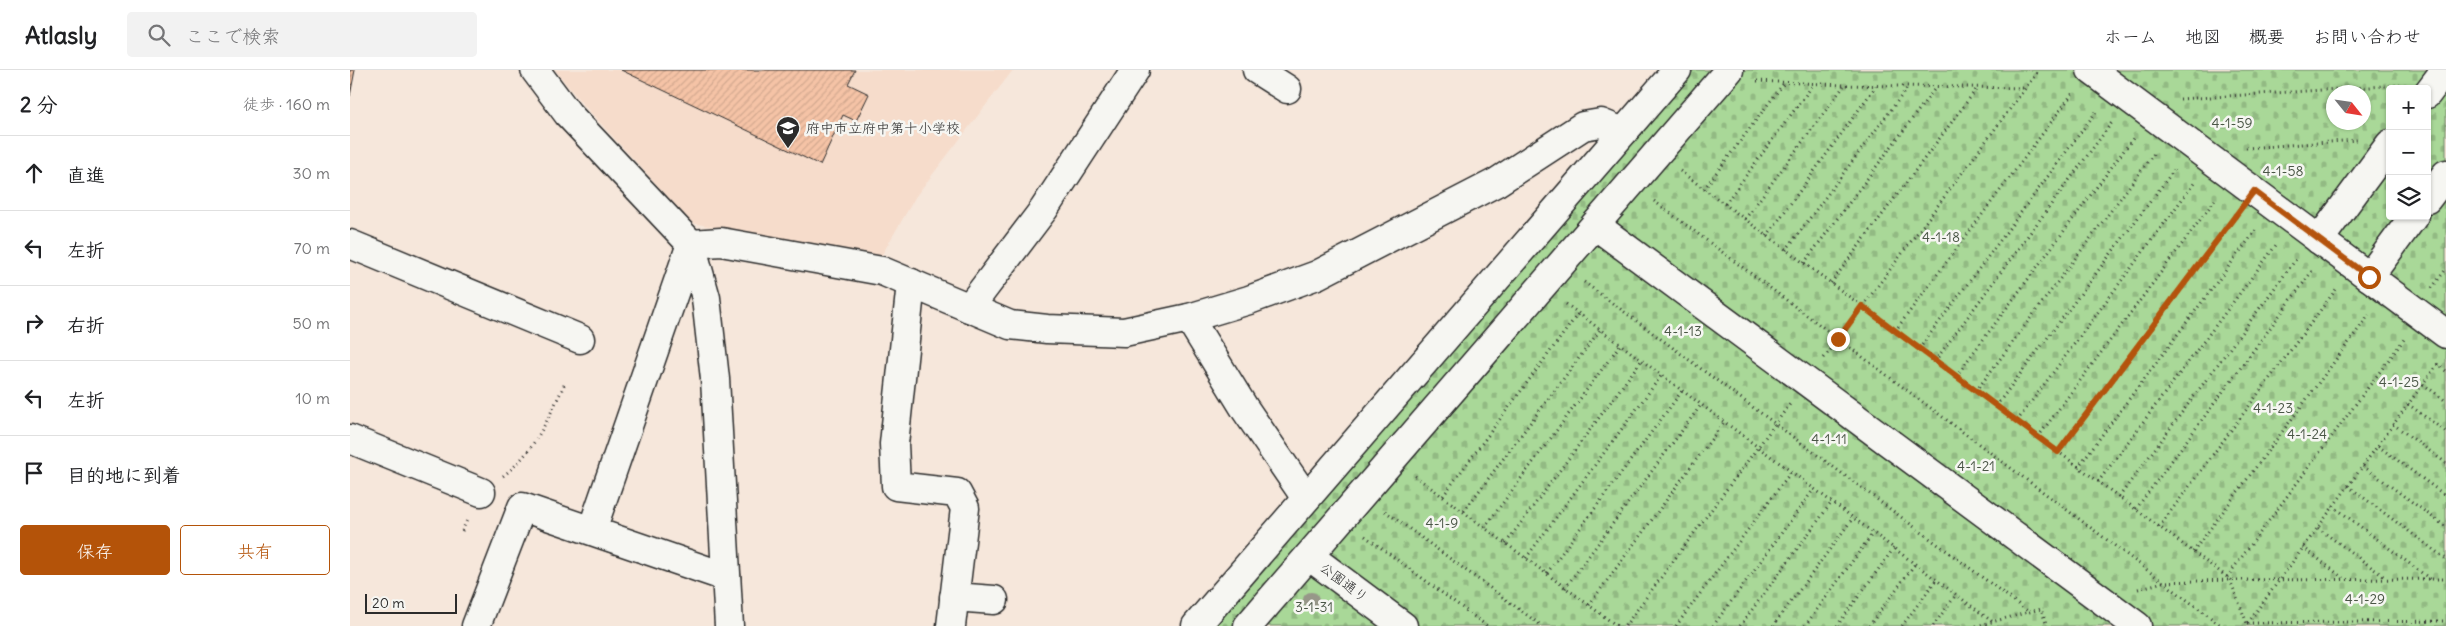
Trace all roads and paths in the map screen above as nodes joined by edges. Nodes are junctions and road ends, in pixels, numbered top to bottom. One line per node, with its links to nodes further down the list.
1 (535, 70): 33 (street)
2 (1135, 70): 42 (street)
3 (1257, 70): 17 (street)
4 (1677, 70): 18 (street)
5 (2039, 70): 16 (path)
6 (1739, 75): 8 (path); 30 (street)
7 (2084, 78): 21 (street); 47 (path)
8 (1784, 82): 10 (path); 24 (path)
9 (2436, 82): 21 (path)
10 (1814, 84): 11 (path); 27 (path)
11 (1844, 85): 12 (path); 28 (path)
12 (1877, 86): 13 (path); 31 (path)
13 (1908, 86): 14 (path); 34 (path)
14 (1937, 86): 15 (path); 35 (path)
15 (1979, 87): 16 (path); 39 (path)
16 (2026, 88): 41 (path)
17 (1287, 89)
18 (1623, 132): 45 (street); 91 (street)
19 (2361, 140): 21 (path)
20 (2386, 145): 21 (street)
21 (2222, 167): 36 (street); 52 (path); 55 (path); 59 (path); 62 (path); 68 (path); 69 (path); 74 (path); 78 (path); 81 (path); 84 (path); 90 (path); 94 (path)
22 (1676, 168): 24 (path)
23 (2446, 174): 25 (street)
24 (1704, 189): 27 (path)
25 (2431, 194)
26 (1650, 198): 49 (path)
27 (1724, 204): 28 (path)
28 (1745, 219): 31 (path)
29 (2411, 220): 36 (street)
30 (1595, 225): 110 (street); 155 (street)
31 (1767, 236): 34 (path)
32 (350, 244): 48 (street)
33 (691, 244): 38 (street); 103 (street); 115 (street)
34 (1786, 250): 35 (path)
35 (1804, 263): 39 (path)
36 (2370, 277): 44 (street); 98 (path); 109 (path)
37 (1582, 281): 71 (path)
38 (911, 283): 42 (street); 127 (street)
39 (1831, 283): 41 (path)
40 (1563, 303): 43 (path)
41 (1862, 306): 47 (path); 49 (path)
42 (968, 308): 45 (street)
43 (1578, 314): 46 (path); 88 (path)
44 (2422, 316): 51 (street); 116 (path)
45 (1189, 318): 91 (street)
46 (1600, 330): 50 (path); 96 (path)
47 (1895, 331): 52 (path)
48 (580, 339)
49 (1838, 339): 54 (path); 123 (path)
50 (1620, 345): 53 (path); 100 (path)
51 (2444, 346): 56 (path)
52 (1919, 348): 55 (path)
53 (1641, 361): 58 (path); 106 (path)
54 (1821, 361)
55 (1936, 361): 59 (path)
56 (2437, 364): 57 (path); 61 (path)
57 (2446, 371)
58 (1661, 376): 63 (path); 111 (path)
59 (1956, 376): 62 (path)
60 (565, 383): 87 (path)
61 (2423, 384): 65 (path); 66 (path)
62 (1976, 390): 68 (path)
63 (1682, 391): 67 (path); 114 (path)
64 (1792, 401): 71 (path)
65 (2446, 401)
66 (2408, 404): 72 (path); 73 (path)
67 (1701, 405): 70 (path); 124 (path)
68 (1996, 406): 69 (path)
69 (2017, 421): 74 (path)
70 (1724, 422): 77 (path); 129 (path)
71 (1775, 424): 77 (path); 130 (path)
72 (2393, 424): 76 (path); 79 (path)
73 (2446, 432)
74 (2038, 437): 78 (path)
75 (350, 438): 87 (street)
76 (2378, 446): 80 (path); 89 (path)
77 (1758, 447): 82 (path); 143 (path)
78 (2058, 452): 81 (path)
79 (2446, 463)
80 (2363, 466): 85 (path); 99 (path)
81 (2078, 467): 84 (path)
82 (1791, 472): 86 (path); 144 (path)
83 (1414, 475): 88 (path)
84 (2098, 482): 90 (path)
85 (2348, 486): 93 (path); 112 (path)
86 (1814, 489): 92 (path); 145 (path)
87 (481, 492): 102 (path)
88 (1443, 496): 96 (path)
89 (2446, 496)
90 (2119, 497): 94 (path)
91 (1306, 498): 137 (street)
92 (1832, 502): 97 (path); 146 (path)
93 (2333, 506): 101 (path); 120 (path)
94 (2136, 509): 98 (path)
95 (1384, 510): 141 (path)
96 (1464, 512): 100 (path)
97 (1853, 518): 104 (path); 147 (path)
98 (2159, 527): 109 (path)
99 (2446, 527)
100 (1485, 528): 106 (path)
101 (2318, 528): 107 (path); 119 (path)
102 (462, 530)
103 (592, 530): 115 (street); 134 (street)
104 (1873, 533): 108 (path); 148 (path)
105 (1363, 534): 140 (path)
106 (1506, 543): 111 (path)
107 (2303, 547): 117 (path); 118 (path)
108 (1894, 548): 113 (path); 149 (path)
109 (2193, 552): 116 (path)
110 (1309, 556): 138 (street); 139 (street, 公園通り)
111 (1526, 558): 114 (path)
112 (2446, 559)
113 (1915, 564): 122 (path); 150 (path)
114 (1547, 574): 124 (path)
115 (726, 577): 135 (street)
116 (2229, 578): 117 (path); 123 (path); 133 (path)
117 (2281, 578): 118 (path); 133 (path)
118 (2344, 578): 119 (path)
119 (2387, 579): 120 (path)
120 (2430, 579): 121 (path)
121 (2446, 579)
122 (1936, 580): 126 (path); 151 (path)
123 (2163, 582): 125 (path); 156 (path)
124 (1565, 588): 129 (path)
125 (2130, 591)
126 (1956, 595): 132 (path); 152 (path)
127 (954, 597): 128 (street); 136 (street)
128 (994, 600)
129 (1589, 605): 142 (path)
130 (2029, 612): 132 (path); 154 (path)
131 (2446, 621): 133 (path)
132 (1993, 622): 153 (path)
133 (2248, 625)
134 (476, 626)
135 (729, 626)
136 (951, 626)
137 (1196, 626)
138 (1248, 626)
139 (1403, 626)
140 (1487, 626)
141 (1542, 626)
142 (1617, 626)
143 (1625, 626)
144 (1676, 626)
145 (1713, 626)
146 (1740, 626)
147 (1774, 626)
148 (1805, 626)
149 (1837, 626)
150 (1869, 626)
151 (1902, 626)
152 (1933, 626)
153 (1976, 626)
154 (2047, 626)
155 (2137, 626)
156 (2222, 626)

